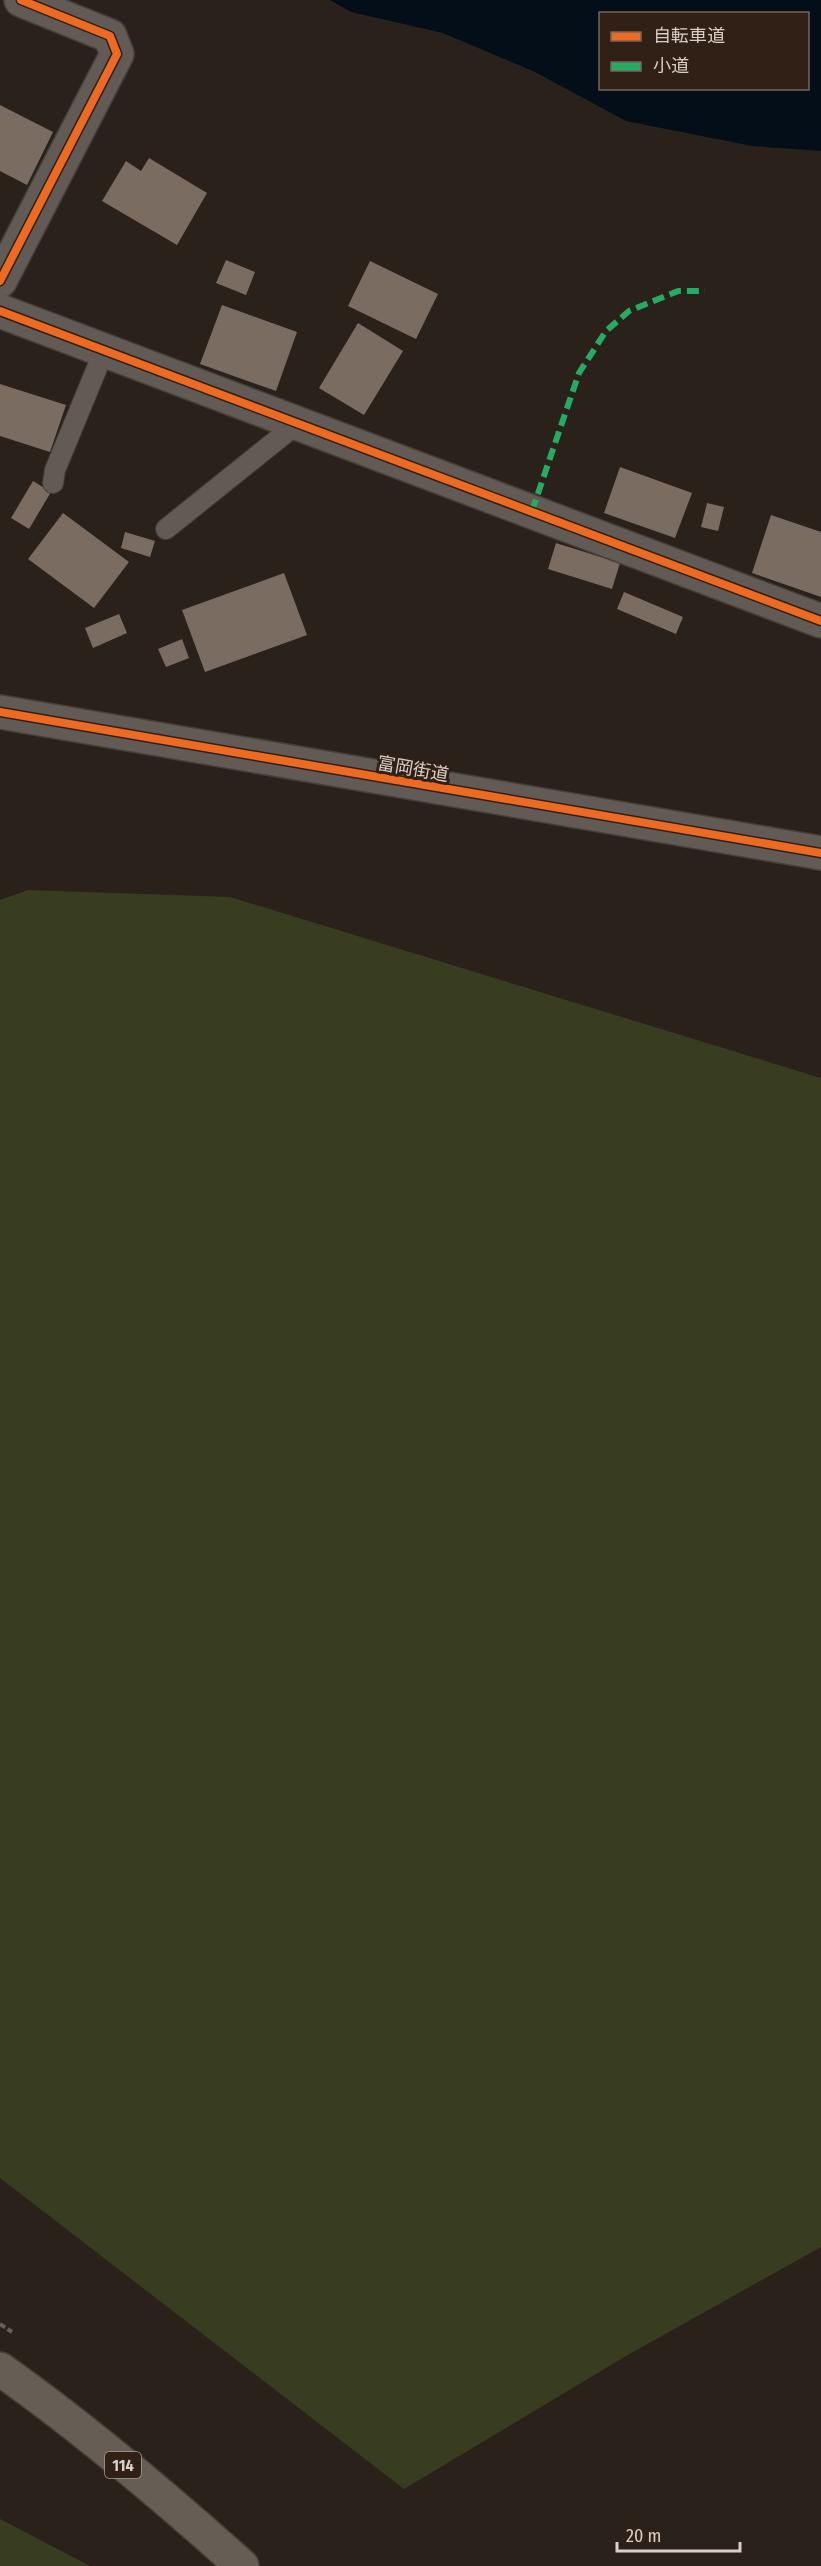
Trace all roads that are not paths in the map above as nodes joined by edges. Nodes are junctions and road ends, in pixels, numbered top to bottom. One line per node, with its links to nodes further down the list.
1 (21, 0): 2 (street)
2 (0, 281)
3 (0, 311): 4 (street)
4 (104, 351): 5 (street); 6 (lane)
5 (298, 423): 7 (lane); 8 (street)
6 (53, 483)
7 (166, 529)
8 (821, 621)
9 (0, 712): 10 (street, 富岡街道)
10 (821, 853)
11 (0, 2370): 12 (highway, 114)
12 (242, 2566)

